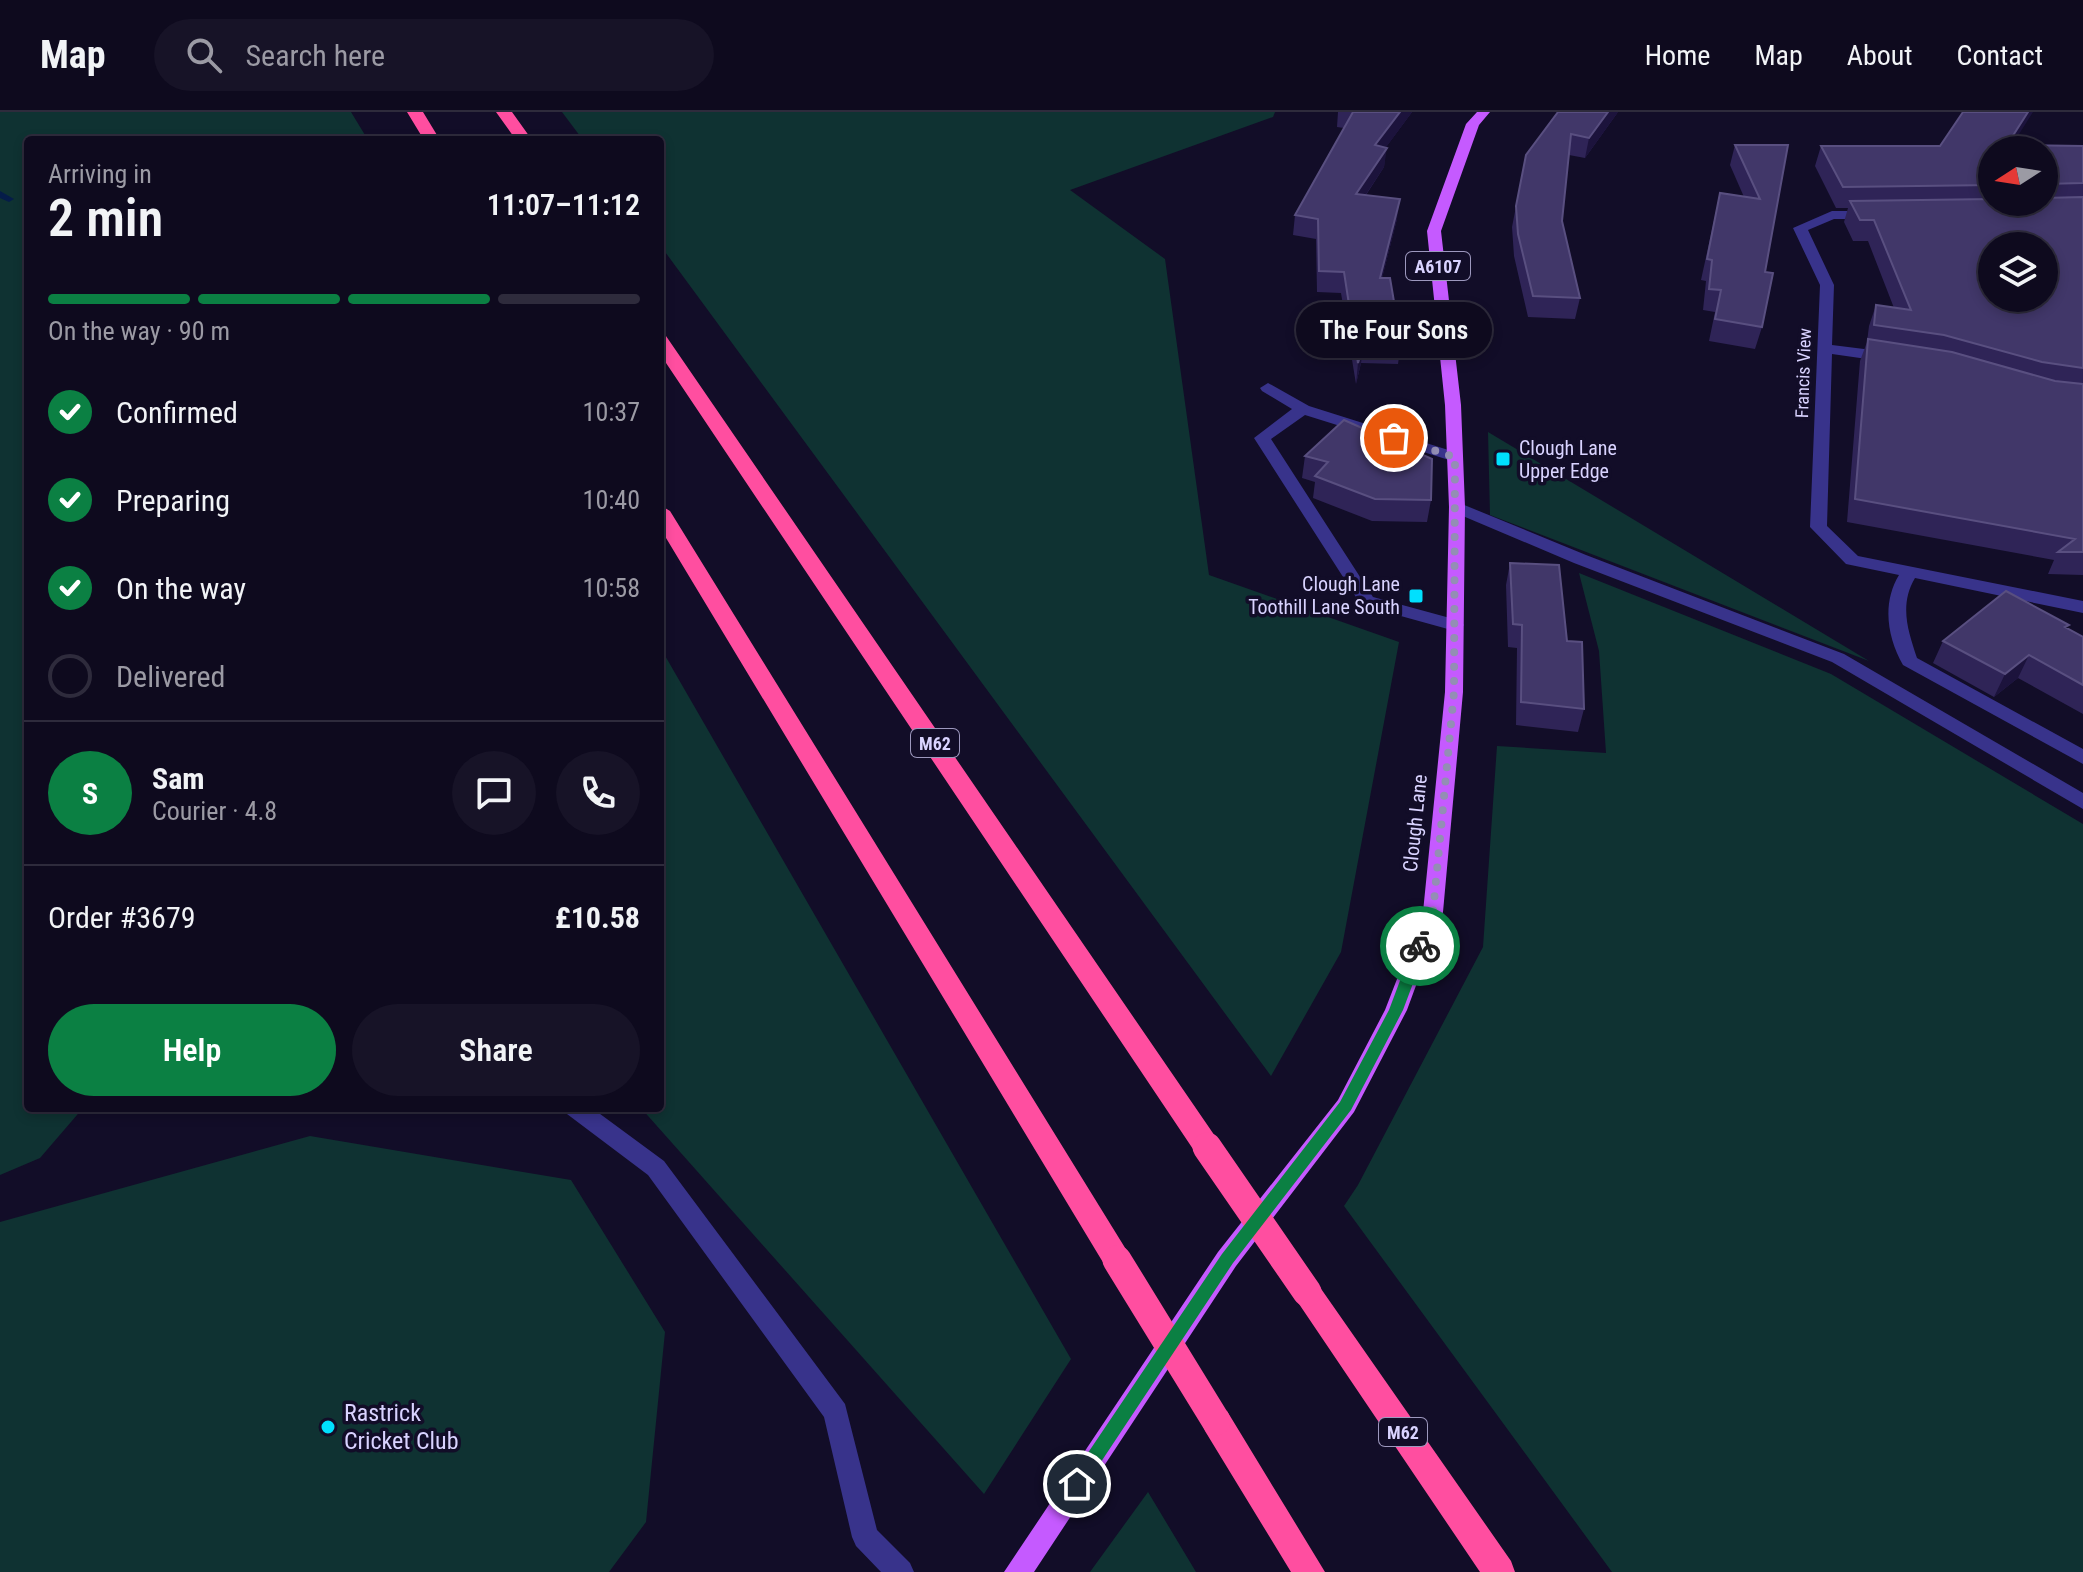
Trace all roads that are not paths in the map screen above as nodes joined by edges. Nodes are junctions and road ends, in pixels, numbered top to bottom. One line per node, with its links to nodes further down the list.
1 (415, 112): 4 (highway)
2 (504, 112): 5 (highway)
3 (1484, 112): 12 (main road, Clough Lane / A6107)
4 (430, 136)
5 (521, 136)
6 (1894, 214): 8 (street, Francis View)
7 (664, 346): 24 (highway, M62, bridge)
8 (1824, 348): 9 (street); 15 (street, Francis View)
9 (1902, 360)
10 (1268, 388): 11 (street)
11 (1303, 409): 12 (street); 17 (street)
12 (1455, 457): 13 (main road, Clough Lane / A6107)
13 (1457, 507): 17 (main road, Clough Lane / A6107); 19 (street)
14 (664, 518): 23 (highway, bridge)
15 (1910, 572): 16 (street, Francis View); 18 (street)
16 (2083, 607)
17 (1455, 625): 22 (main road, Clough Lane / A6107)
18 (2083, 757)
19 (2083, 802)
20 (580, 1112): 21 (street)
21 (900, 1572)
22 (1018, 1572)
23 (1309, 1572)
24 (1499, 1572)

